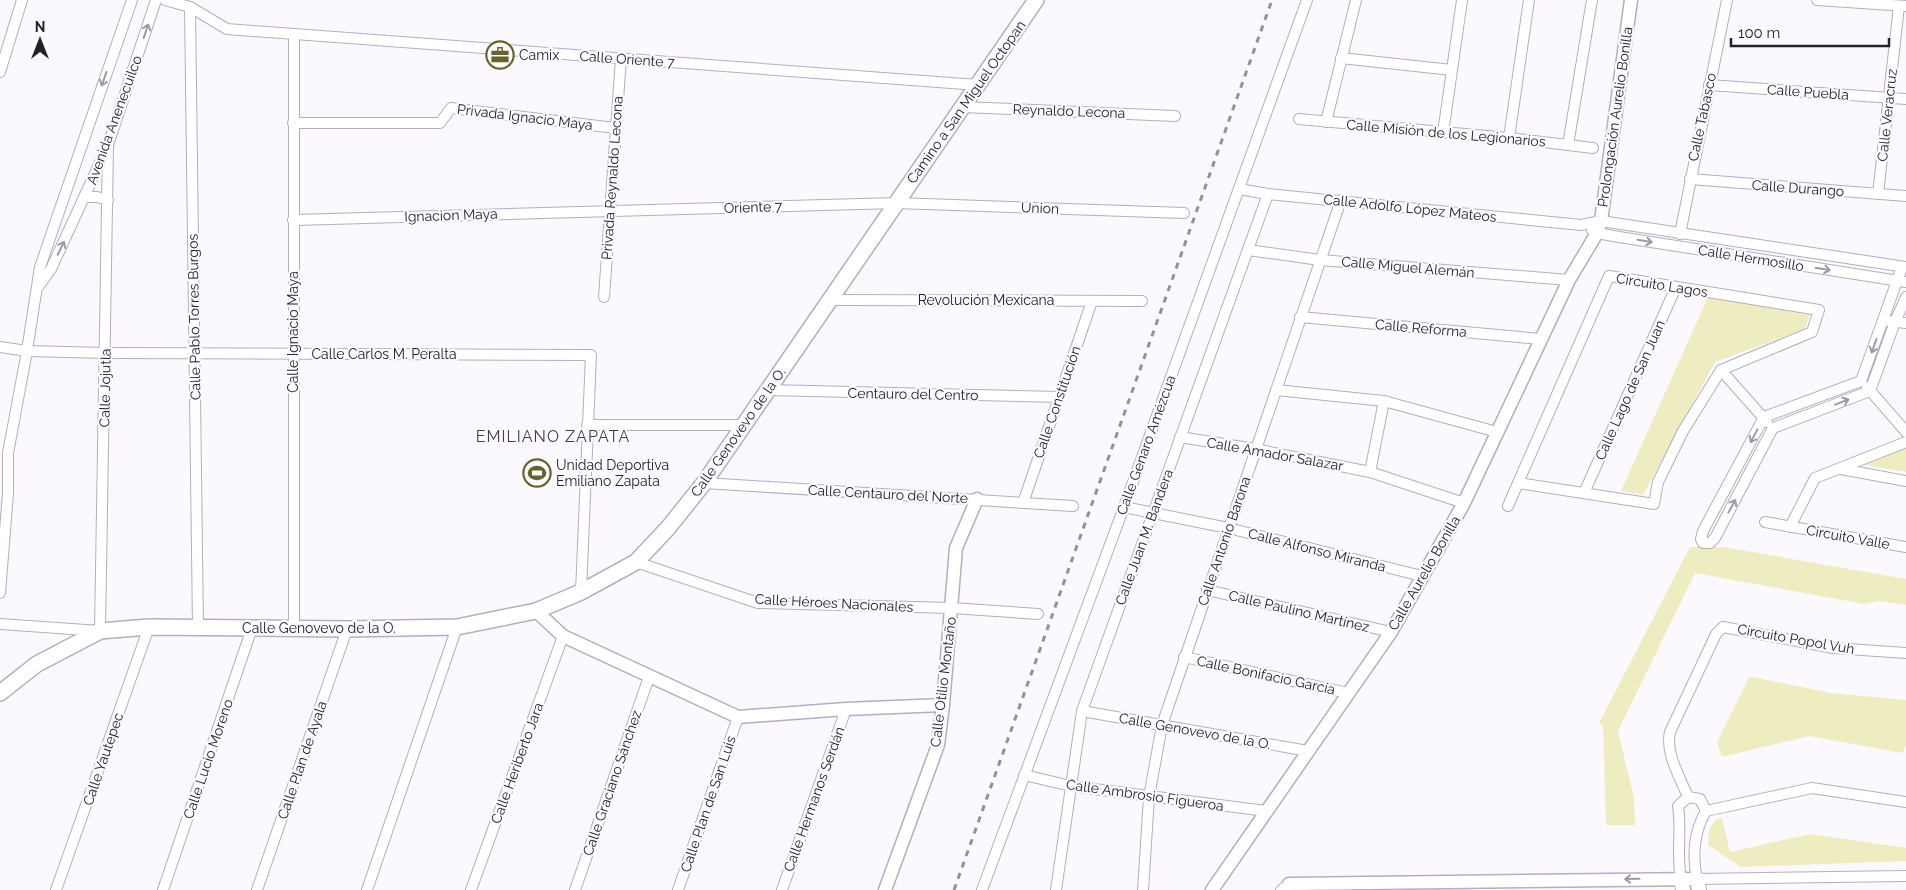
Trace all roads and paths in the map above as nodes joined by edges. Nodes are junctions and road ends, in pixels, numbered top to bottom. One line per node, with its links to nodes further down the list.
1 (22, 0): 19 (street)
2 (132, 0): 56 (street, Avenida Anenecuilco, one-way to 56)
3 (156, 0): 33 (street, Avenida Anenecuilco, one-way to 3)
4 (165, 0): 15 (street, Calle Oriente 7)
5 (1036, 0): 21 (main road, Camino a San Miguel Octopan)
6 (1307, 0): 37 (street, Calle Genaro Amézcua)
7 (1356, 0): 18 (street)
8 (1462, 0): 20 (street)
9 (1529, 0): 32 (street)
10 (1592, 0): 34 (street)
11 (1631, 0): 48 (street, Prolongación Aurelio Bonilla)
12 (1727, 0): 22 (street, Calle Tabasco)
13 (1817, 0): 14 (street)
14 (1902, 6): 23 (street, Calle Veracruz)
15 (190, 7): 16 (street, Calle Oriente 7); 70 (street, Calle Pablo Torres Burgos)
16 (294, 35): 17 (street, Calle Oriente 7); 29 (street, Calle Ignacio Maya)
17 (621, 58): 21 (street, Calle Oriente 7); 30 (street, Privada Reynaldo Lecona)
18 (1341, 58): 20 (street); 28 (street)
19 (1, 65)
20 (1452, 70): 31 (street)
21 (978, 85): 25 (main road, Camino a San Miguel Octopan)
22 (1709, 85): 23 (street, Calle Puebla); 36 (street, Calle Tabasco)
23 (1888, 98): 24 (street, Calle Puebla); 39 (street, Calle Veracruz)
24 (1906, 99)
25 (962, 107): 26 (street, Reynaldo Lecona); 44 (main road, Camino a San Miguel Octopan)
26 (1175, 116)
27 (1299, 119): 28 (street, Calle Misión de los Legionarios)
28 (1326, 122): 31 (street, Calle Misión de los Legionarios)
29 (293, 123): 30 (street, Privada Ignacio Maya); 47 (street, Calle Ignacio Maya)
30 (615, 128): 45 (street, Privada Reynaldo Lecona)
31 (1443, 133): 32 (street, Calle Misión de los Legionarios)
32 (1509, 138): 34 (street, Calle Misión de los Legionarios)
33 (108, 145): 41 (street, Avenida Anenecuilco); 42 (street, Calle Jojutla)
34 (1568, 145): 35 (street, Calle Misión de los Legionarios)
35 (1593, 148)
36 (1690, 179): 39 (street, Calle Durango); 49 (street, Calle Tabasco)
37 (1239, 189): 38 (street, Calle Adolfo López Mateos); 102 (street, Calle Genaro Amézcua)
38 (1268, 194): 43 (street, Calle Adolfo López Mateos); 50 (street, Calle Juan M. Bandera)
39 (1878, 194): 40 (street, Calle Durango)
40 (1906, 196)
41 (85, 197): 42 (street); 56 (street, Avenida Anenecuilco, one-way to 41)
42 (108, 200): 69 (street, Calle Jojutla)
43 (1341, 200): 48 (street, Calle Adolfo López Mateos); 51 (street, Calle Antonio Barona)
44 (896, 203): 45 (street, Oriente 7); 46 (street, Union); 59 (main road, Calle Genovevo de la O.)
45 (610, 211): 47 (street, Ignacion Maya); 57 (street, Privada Reynaldo Lecona)
46 (1184, 213)
47 (293, 220): 71 (street, Calle Ignacio Maya)
48 (1599, 227): 49 (street, Calle Hermosillo); 53 (street, Calle Aurelio Bonilla); 54 (street, Calle Hermosillo, one-way to 54)
49 (1680, 234): 52 (street, Calle Hermosillo)
50 (1248, 250): 51 (street, Calle Miguel Alemán); 85 (street, Calle Juan M. Bandera)
51 (1320, 260): 53 (street, Calle Miguel Alemán); 62 (street, Calle Antonio Barona)
52 (1904, 267): 54 (street)
53 (1569, 280): 66 (street, Calle Aurelio Bonilla)
54 (1901, 281): 63 (street)
55 (1676, 287): 72 (street, Circuito Lagos); 93 (street, Circuito Lagos); 95 (street, Calle Lago de San Juan)
56 (36, 290): 68 (street, Avenida Anenecuilco)
57 (604, 297)
58 (1906, 297): 64 (street)
59 (830, 300): 60 (street, Revolución Mexicana); 74 (main road, Calle Genovevo de la O.)
60 (1092, 300): 61 (street, Revolución Mexicana); 77 (street, Calle Constitución)
61 (1142, 300)
62 (1300, 317): 66 (street, Calle Reforma); 75 (street, Calle Antonio Barona)
63 (1882, 321): 64 (street); 73 (street, one-way to 73)
64 (1895, 322): 65 (street); 76 (street)
65 (1906, 323)
66 (1541, 339): 83 (street, Calle Aurelio Bonilla)
67 (0, 347): 68 (street, Calle Carlos M. Peralta)
68 (27, 351): 69 (street, Calle Carlos M. Peralta); 88 (street, Avenida Anenecuilco)
69 (106, 353): 70 (street, Calle Carlos M. Peralta); 123 (street, Calle Jojutla)
70 (194, 353): 71 (street, Calle Carlos M. Peralta); 119 (street, Calle Pablo Torres Burgos)
71 (293, 354): 80 (street, Calle Carlos M. Peralta); 121 (street, Calle Ignacio Maya)
72 (1720, 370): 79 (street); 95 (street)
73 (1861, 381): 76 (street); 79 (street)
74 (768, 390): 77 (street, Centauro del Centro); 81 (main road, Calle Genovevo de la O.)
75 (1276, 390): 78 (street); 87 (street, Calle Antonio Barona)
76 (1870, 391): 82 (street, one-way to 76); 84 (street)
77 (1059, 397): 97 (street, Calle Constitución)
78 (1384, 401): 83 (street); 90 (street)
79 (1764, 417): 82 (street); 82 (street, one-way to 82)
80 (587, 425): 81 (street); 111 (street)
81 (744, 425): 92 (main road, Calle Genovevo de la O.)
82 (1773, 428)
83 (1497, 432): 98 (street, Calle Aurelio Bonilla)
84 (1906, 432)
85 (1180, 437): 87 (street, Calle Amador Salazar); 103 (street, Calle Juan M. Bandera)
86 (1906, 442): 89 (street, Circuito Valle)
87 (1255, 448): 90 (street, Calle Amador Salazar); 106 (street, Calle Antonio Barona)
88 (4, 452): 94 (street, Avenida Anenecuilco)
89 (1839, 468): 91 (street); 105 (street, Circuito Valle)
90 (1370, 472): 98 (street, Calle Amador Salazar)
91 (1906, 481)
92 (704, 483): 96 (street, Calle Centauro del Norte); 108 (main road, Calle Genovevo de la O.)
93 (1518, 483): 95 (street); 100 (street, Circuito Lagos)
94 (8, 493): 101 (street, Avenida Anenecuilco); 112 (street, Avenida Anenecuilco)
95 (1584, 493)
96 (977, 499): 97 (street, Calle Centauro del Norte); 113 (street, Calle Otilio Montaño)
97 (1023, 503): 99 (street, Calle Centauro del Norte)
98 (1464, 503): 109 (street, Calle Aurelio Bonilla)
99 (1073, 506)
100 (1508, 506)
101 (0, 507)
102 (1124, 507): 103 (street, Calle Alfonso Miranda); 137 (street, Calle Genaro Amézcua)
103 (1153, 513): 106 (street, Calle Alfonso Miranda); 133 (street, Calle Juan M. Bandera)
104 (1765, 522): 105 (street, Circuito Valle)
105 (1790, 527): 107 (street, Circuito Valle)
106 (1228, 528): 109 (street, Calle Alfonso Miranda); 110 (street, Calle Antonio Barona)
107 (1906, 547)
108 (636, 562): 111 (main road, Calle Genovevo de la O.); 113 (street, Calle Héroes Nacionales)
109 (1422, 576): 124 (street, Calle Aurelio Bonilla)
110 (1207, 590): 124 (street, Calle Paulino Martínez); 127 (street, Calle Antonio Barona)
111 (582, 592): 114 (main road, Calle Genovevo de la O.)
112 (0, 593)
113 (952, 608): 115 (street, Calle Héroes Nacionales); 131 (street, Calle Otilio Montaño)
114 (536, 611): 118 (main road, Calle Genovevo de la O.); 125 (street)
115 (1038, 614)
116 (0, 624): 123 (street, Calle Genovevo de la O.)
117 (149, 627): 119 (main road, Calle Genovevo de la O.); 123 (main road, Calle Genovevo de la O.); 153 (street, Calle Yautepec)
118 (457, 627): 122 (main road, Calle Genovevo de la O.); 156 (street)
119 (198, 628): 120 (main road, Calle Genovevo de la O.)
120 (252, 628): 121 (main road, Calle Genovevo de la O.); 154 (street, Calle Lucio Moreno)
121 (294, 628): 122 (main road, Calle Genovevo de la O.)
122 (348, 629): 155 (street, Calle Plan de Ayala)
123 (100, 631): 129 (main road, Calle Genovevo de la O.)
124 (1391, 632): 130 (street, Calle Aurelio Bonilla)
125 (563, 636): 128 (street); 157 (street, Calle Heriberto Jara)
126 (1906, 653): 140 (street, Circuito Popol Vuh)
127 (1184, 658): 130 (street, Calle Bonifacio García); 135 (street, Calle Antonio Barona)
128 (649, 677): 134 (street); 158 (street, Calle Graciano Sánchez)
129 (0, 693)
130 (1348, 693): 136 (street, Calle Aurelio Bonilla)
131 (943, 705): 132 (street); 161 (street, Calle Otilio Montaño)
132 (846, 709): 134 (street); 160 (street, Calle Hermanos Serdán)
133 (1082, 711): 135 (street, Calle Genovevo de la O.); 138 (street, Calle Juan M. Bandera)
134 (738, 717): 159 (street, Calle Plan de San Luis)
135 (1162, 725): 136 (street, Calle Genovevo de la O.); 139 (street, Calle Antonio Barona)
136 (1308, 751): 142 (street, Calle Aurelio Bonilla)
137 (1024, 775): 138 (street, Calle Ambrosio Figueroa); 162 (street, Calle Genaro Amézcua)
138 (1071, 786): 139 (street, Calle Ambrosio Figueroa); 163 (street, Calle Juan M. Bandera)
139 (1150, 797): 142 (street, Calle Ambrosio Figueroa); 164 (street, Calle Antonio Barona)
140 (1688, 797): 143 (street); 144 (street)
141 (1906, 802): 143 (street)
142 (1266, 811): 165 (street, Calle Aurelio Bonilla)
143 (1706, 811): 145 (street)
144 (1680, 818): 145 (street); 147 (street)
145 (1699, 822): 148 (street)
146 (1906, 876): 148 (street)
147 (1682, 884): 148 (street); 150 (street, one-way to 150)
148 (1698, 884)
149 (1480, 885): 150 (street); 151 (street)
150 (1570, 885)
151 (1424, 886): 152 (street)
152 (1285, 887)
153 (56, 890)
154 (163, 890)
155 (257, 890)
156 (366, 890)
157 (471, 890)
158 (575, 890)
159 (678, 890)
160 (782, 890)
161 (885, 890)
162 (982, 890)
163 (1056, 890)
164 (1143, 890)
165 (1212, 890)

